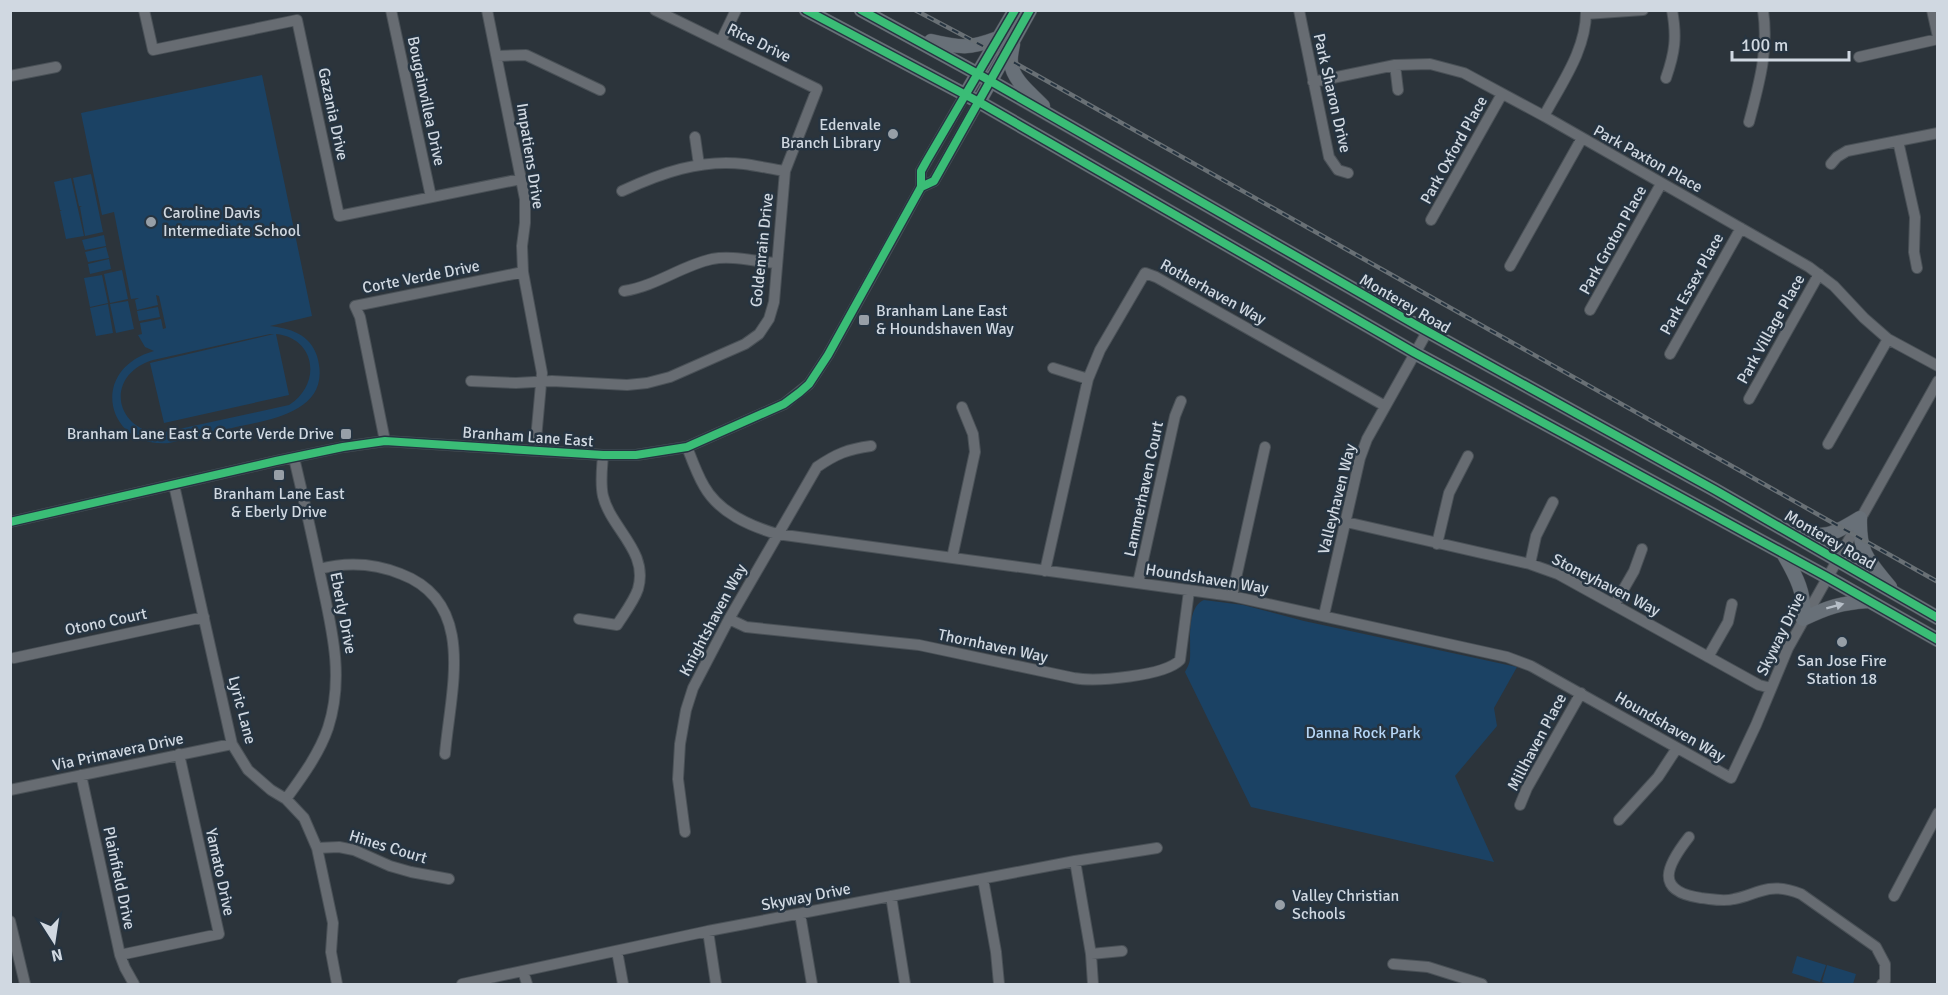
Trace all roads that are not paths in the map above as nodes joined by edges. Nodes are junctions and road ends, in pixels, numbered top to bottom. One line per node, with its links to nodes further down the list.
1 (144, 10): 50 (street, Gazania Drive)
2 (392, 10): 50 (street, Bougainvillea Drive)
3 (487, 10): 21 (street, Impatiens Drive)
4 (655, 10): 20 (street, Rice Drive)
5 (736, 10): 20 (street)
6 (806, 10): 32 (main road, Monterey Road)
7 (861, 10): 16 (main road, Monterey Road)
8 (1015, 10): 17 (main road, Branham Lane East)
9 (1030, 10): 19 (main road, Branham Lane East)
10 (1299, 10): 28 (street, Park Sharon Drive)
11 (1643, 10): 15 (street)
12 (1672, 10): 27 (street)
13 (1763, 10): 37 (street)
14 (1932, 10): 18 (street)
15 (1586, 12): 35 (street)
16 (914, 38): 17 (main road); 26 (main road, Monterey Road)
17 (998, 38): 26 (main road, Branham Lane East)
18 (1938, 38): 22 (street)
19 (1014, 39): 26 (main road, Branham Lane East); 36 (main road)
20 (721, 41): 29 (street, Rice Drive)
21 (497, 56): 30 (street); 46 (street, Impatiens Drive)
22 (1859, 57)
23 (1395, 65): 28 (street, Park Paxton Place); 31 (street); 33 (street, Park Paxton Place)
24 (56, 68): 25 (street)
25 (10, 76)
26 (984, 77): 32 (main road, Branham Lane East); 34 (main road, Branham Lane East); 36 (main road, Monterey Road)
27 (1666, 78)
28 (1313, 82): 45 (street, Park Sharon Drive)
29 (817, 89): 44 (street, Goldenrain Drive)
30 (600, 90)
31 (1398, 90)
32 (965, 94): 34 (main road, Monterey Road); 48 (street, Branham Lane East)
33 (1502, 94): 35 (street, Park Paxton Place); 51 (street, Park Oxford Place)
34 (979, 102): 48 (street, Branham Lane East); 62 (main road, Monterey Road)
35 (1544, 116): 40 (street, Park Paxton Place)
36 (1054, 117): 60 (main road, Monterey Road)
37 (1749, 122)
38 (1938, 133): 41 (street)
39 (695, 137): 42 (street)
40 (1582, 138): 47 (street, Park Paxton Place); 54 (street)
41 (1898, 141): 43 (street); 55 (street)
42 (699, 165): 44 (street); 49 (street)
43 (1831, 165)
44 (785, 171): 53 (street, Goldenrain Drive)
45 (1348, 174)
46 (520, 178): 50 (street, Gazania Drive); 56 (street, Impatiens Drive)
47 (1661, 184): 52 (street, Park Paxton Place); 59 (street, Park Groton Place)
48 (921, 187): 77 (street, Branham Lane East)
49 (622, 191)
50 (431, 197)
51 (1431, 220)
52 (1741, 228): 57 (street, Park Paxton Place); 63 (street, Park Essex Place)
53 (777, 263): 58 (street); 68 (street, Goldenrain Drive)
54 (1510, 266)
55 (1917, 268)
56 (523, 272): 68 (street, Impatiens Drive); 74 (street, Corte Verde Drive)
57 (1819, 274): 61 (street, Park Paxton Place); 70 (street, Park Village Place)
58 (624, 291)
59 (1590, 310)
60 (1427, 332): 62 (street, Valleyhaven Way); 89 (main road, Monterey Road)
61 (1888, 339): 64 (street, Park Paxton Place); 75 (street)
62 (1415, 353): 72 (street, Valleyhaven Way); 92 (main road, Monterey Road)
63 (1670, 354)
64 (1938, 366)
65 (1053, 368): 66 (street)
66 (1088, 379): 72 (street, Rotherhaven Way); 97 (street, Rotherhaven Way)
67 (471, 381): 68 (street, Goldenrain Drive)
68 (542, 381): 79 (street, Impatiens Drive)
69 (1938, 381): 85 (street, Skyway Drive)
70 (1749, 399)
71 (1181, 401): 99 (street, Lammerhaven Court)
72 (1385, 406): 87 (street, Valleyhaven Way)
73 (962, 407): 93 (street)
74 (385, 441): 79 (street, Branham Lane East); 82 (street, Branham Lane East)
75 (1828, 444)
76 (871, 446): 88 (street, Knightshaven Way)
77 (687, 447): 80 (street, Branham Lane East); 88 (street, Houndshaven Way)
78 (1265, 447): 102 (street)
79 (535, 450): 80 (street, Branham Lane East)
80 (603, 455): 109 (street)
81 (1468, 456): 90 (street)
82 (294, 458): 83 (street, Branham Lane East); 96 (street, Eberly Drive)
83 (174, 485): 86 (street, Branham Lane East); 107 (street, Lyric Lane)
84 (1553, 502): 95 (street)
85 (1860, 518): 89 (main road); 94 (street, Skyway Drive); 101 (main road)
86 (10, 522)
87 (1346, 522): 90 (street, Stoneyhaven Way); 106 (street, Valleyhaven Way)
88 (777, 534): 93 (street, Houndshaven Way); 110 (street, Knightshaven Way)
89 (1791, 534): 94 (main road, Monterey Road)
90 (1437, 544): 95 (street, Stoneyhaven Way)
91 (1642, 549): 104 (street)
92 (1784, 555): 98 (main road, Monterey Road); 111 (main road)
93 (952, 558): 97 (street, Houndshaven Way)
94 (1836, 560): 98 (street, Skyway Drive); 101 (main road, Monterey Road)
95 (1530, 564): 104 (street, Stoneyhaven Way)
96 (319, 569): 120 (street); 124 (street, Eberly Drive)
97 (1045, 571): 99 (street, Houndshaven Way)
98 (1827, 577): 103 (main road, Monterey Road); 111 (street, Skyway Drive)
99 (1138, 583): 100 (street, Houndshaven Way)
100 (1189, 591): 102 (street, Houndshaven Way); 110 (street, Thornhaven Way)
101 (1895, 593): 108 (main road, Monterey Road)
102 (1232, 596): 106 (street, Houndshaven Way)
103 (1868, 601): 111 (main road, one-way to 103); 112 (main road, Monterey Road)
104 (1615, 604): 113 (street, Stoneyhaven Way)
105 (1732, 604): 113 (street)
106 (1324, 615): 116 (street, Houndshaven Way)
107 (204, 616): 114 (street, Otono Court); 117 (street, Lyric Lane)
108 (1938, 618)
109 (579, 619)
110 (729, 619): 128 (street, Knightshaven Way)
111 (1803, 619): 115 (street, Skyway Drive)
112 (1938, 640)
113 (1708, 657): 115 (street, Stoneyhaven Way)
114 (14, 658)
115 (1771, 688): 122 (street, Skyway Drive)
116 (1581, 693): 118 (street, Houndshaven Way); 125 (street, Millhaven Place)
117 (232, 744): 119 (street, Via Primavera Drive); 124 (street, Lyric Lane)
118 (1677, 748): 122 (street, Houndshaven Way); 127 (street)
119 (179, 754): 121 (street, Via Primavera Drive); 143 (street, Yamato Drive)
120 (445, 754)
121 (81, 775): 123 (street, Via Primavera Drive); 143 (street, Plainfield Drive)
122 (1731, 778)
123 (10, 790)
124 (286, 799): 130 (street, Lyric Lane)
125 (1520, 805)
126 (1938, 813): 136 (street)
127 (1619, 819)
128 (685, 832)
129 (1689, 837): 158 (street)
130 (317, 848): 133 (street, Hines Court); 148 (street, Lyric Lane)
131 (1157, 848): 132 (street, Skyway Drive)
132 (1075, 861): 134 (street, Skyway Drive); 142 (street)
133 (449, 879)
134 (983, 879): 135 (street, Skyway Drive); 155 (street)
135 (891, 896): 137 (street, Skyway Drive); 154 (street)
136 (1894, 896)
137 (800, 914): 139 (street, Skyway Drive); 153 (street)
138 (10, 921): 146 (street)
139 (708, 931): 140 (street, Skyway Drive); 152 (street)
140 (617, 951): 145 (street, Skyway Drive); 151 (street)
141 (1122, 951): 142 (street)
142 (1091, 954): 156 (street)
143 (120, 955): 147 (street, Plainfield Drive)
144 (1393, 964): 157 (street)
145 (523, 971): 149 (street, Skyway Drive); 150 (street)
146 (25, 984)
147 (134, 984)
148 (337, 984)
149 (462, 984)
150 (527, 984)
151 (622, 984)
152 (716, 984)
153 (812, 984)
154 (905, 984)
155 (999, 984)
156 (1093, 984)
157 (1482, 984)
158 (1882, 984)

